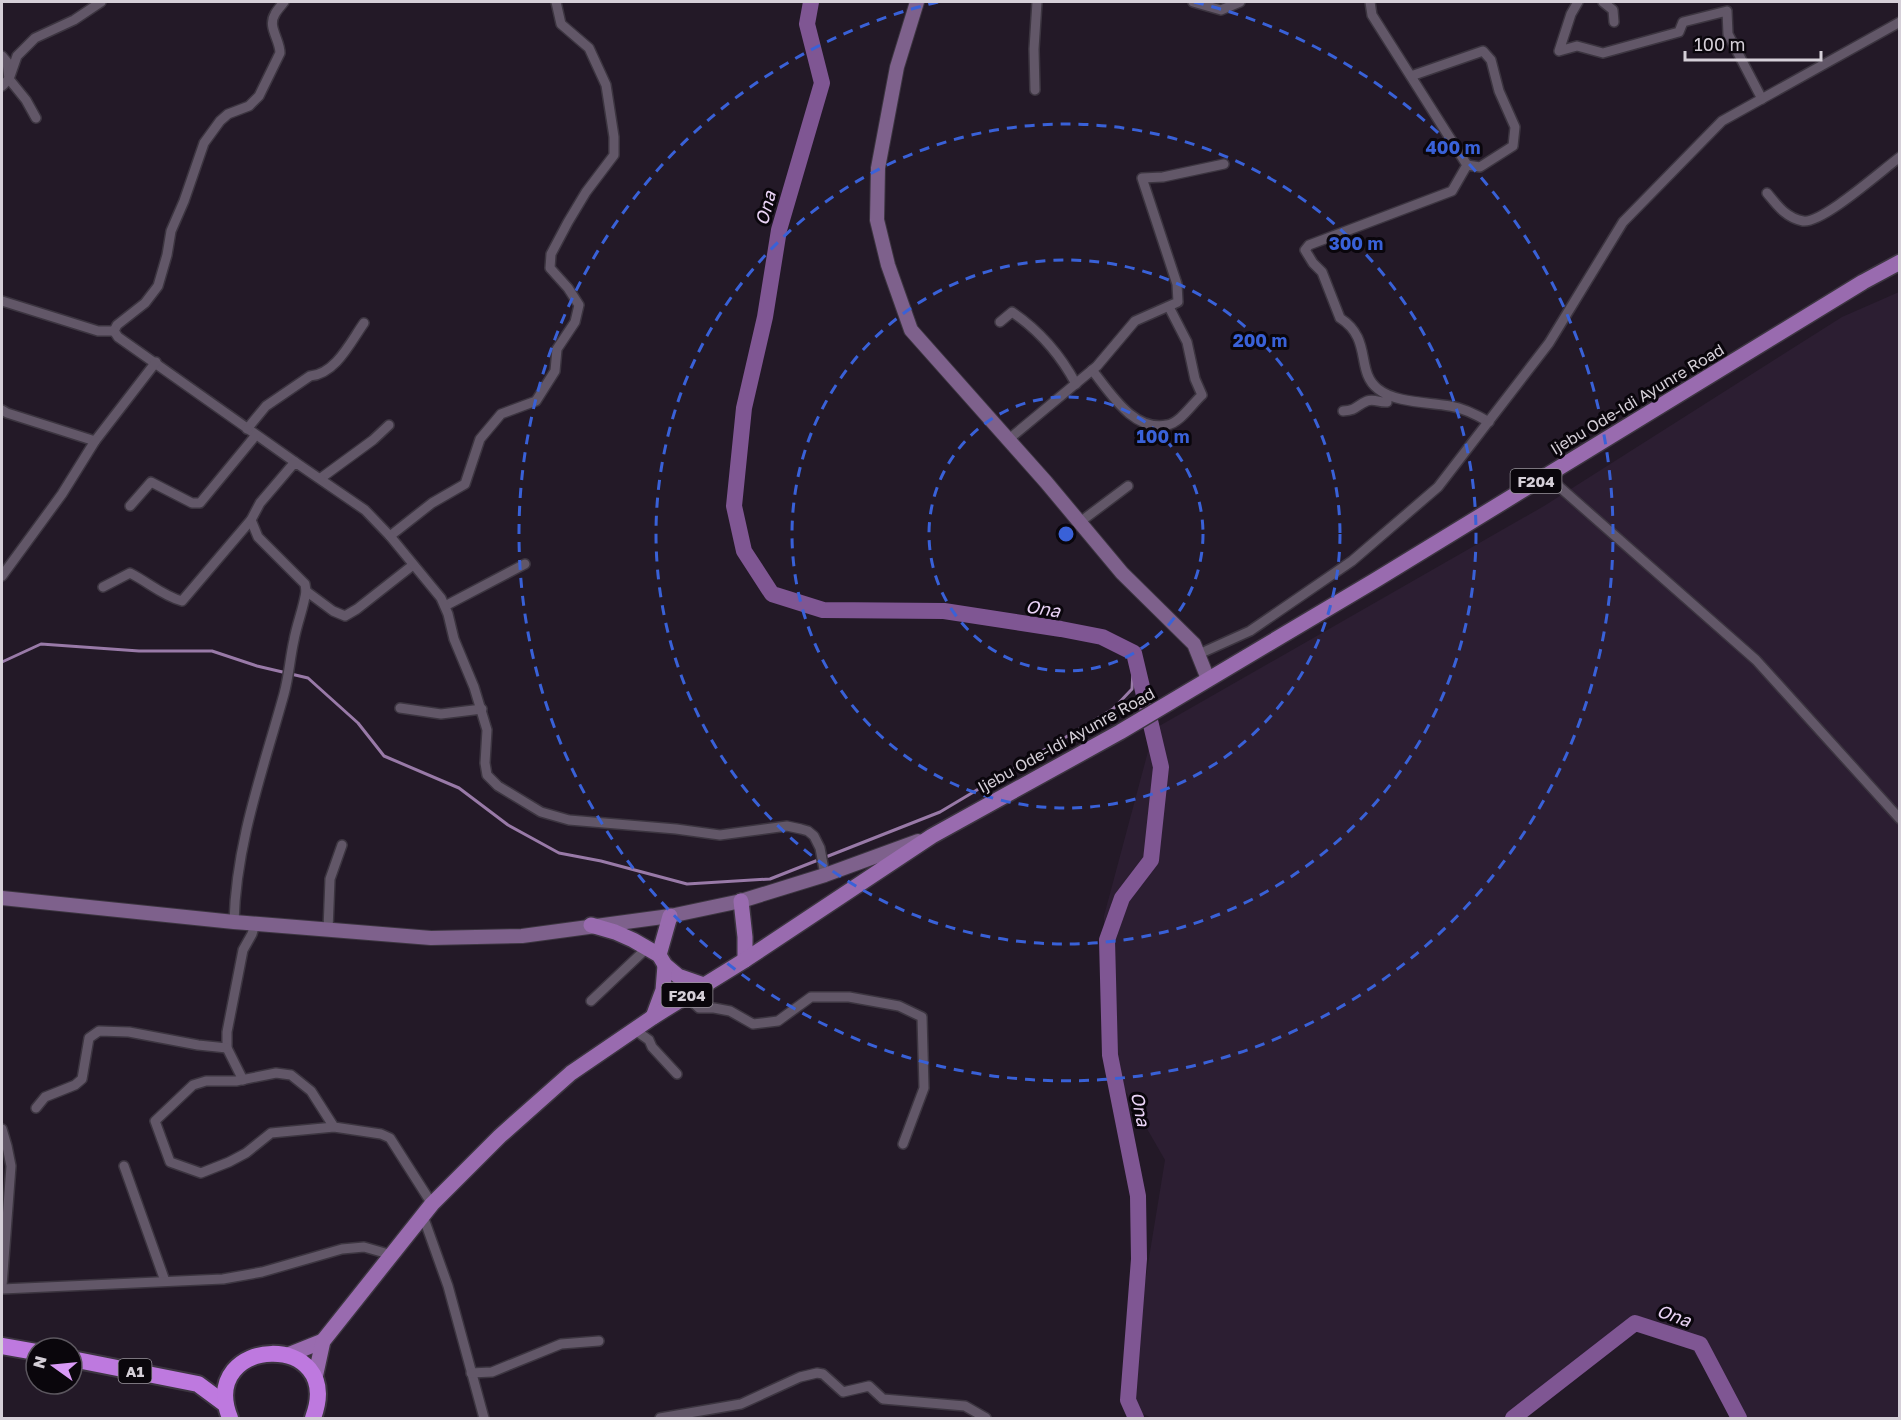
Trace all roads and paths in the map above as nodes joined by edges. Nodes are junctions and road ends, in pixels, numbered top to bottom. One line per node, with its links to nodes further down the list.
1 (101, 2): 16 (street)
2 (284, 2): 30 (street)
3 (556, 2): 50 (street)
4 (917, 2): 41 (main road)
5 (1037, 2): 18 (street)
6 (1193, 2): 7 (street)
7 (1240, 2)
8 (1370, 2): 15 (street)
9 (1578, 2): 11 (street)
10 (1603, 2): 12 (street)
11 (1726, 6): 19 (street)
12 (1614, 22)
13 (1899, 22): 19 (street)
14 (2, 56): 16 (street)
15 (1411, 76): 23 (street); 23 (street)
16 (9, 78): 17 (street); 20 (street)
17 (2, 86)
18 (1035, 90)
19 (1762, 99): 37 (street)
20 (36, 117)
21 (1899, 157): 24 (street)
22 (1224, 164): 27 (street)
23 (1467, 165): 34 (street)
24 (1767, 193)
25 (1899, 262): 44 (main road, Ijebu Ode-Idi Ayunre Road / F204)
26 (2, 301): 30 (street)
27 (1169, 307): 32 (street); 32 (street)
28 (1000, 322): 33 (street)
29 (364, 323): 39 (street)
30 (114, 331): 31 (street)
31 (156, 362): 39 (street); 42 (street)
32 (1092, 370): 33 (street)
33 (1076, 384): 41 (street)
34 (1387, 395): 36 (street); 37 (street)
35 (2, 410): 42 (street)
36 (1343, 411)
37 (1489, 422): 57 (street)
38 (389, 425): 45 (street)
39 (247, 429): 40 (street)
40 (256, 435): 43 (street); 47 (street)
41 (1009, 439): 49 (main road)
42 (95, 441): 53 (street)
43 (295, 462): 45 (street); 48 (street)
44 (1546, 475): 58 (main road, Ijebu Ode-Idi Ayunre Road / F204); 61 (street)
45 (321, 478): 50 (street)
46 (1128, 486): 49 (street)
47 (130, 506)
48 (251, 520): 54 (street); 55 (street)
49 (1080, 522): 57 (main road)
50 (390, 536): 52 (street)
51 (525, 564): 56 (street)
52 (413, 565): 55 (street); 56 (street)
53 (2, 576)
54 (103, 587)
55 (306, 591): 68 (street)
56 (445, 606): 60 (street)
57 (1199, 654): 58 (main road)
58 (1208, 679): 62 (main road, Ijebu Ode-Idi Ayunre Road / F204)
59 (400, 708): 60 (street)
60 (482, 709): 64 (street)
61 (1899, 819)
62 (932, 836): 64 (main road); 73 (main road, Ijebu Ode-Idi Ayunre Road / F204)
63 (342, 845): 71 (street)
64 (824, 869): 66 (main road)
65 (2, 898): 68 (main road)
66 (741, 901): 67 (main road); 73 (main road)
67 (670, 916): 70 (main road); 72 (main road)
68 (234, 922): 69 (main road)
69 (255, 924): 71 (main road); 79 (street)
70 (591, 925): 71 (main road); 72 (main road)
71 (328, 930)
72 (657, 956): 74 (main road); 76 (street); 77 (main road)
73 (744, 960): 74 (main road, Ijebu Ode-Idi Ayunre Road / F204)
74 (704, 985): 75 (main road, Ijebu Ode-Idi Ayunre Road / F204)
75 (686, 996): 77 (main road, Ijebu Ode-Idi Ayunre Road / F204); 85 (street)
76 (591, 1001)
77 (653, 1017): 78 (main road, Ijebu Ode-Idi Ayunre Road / F204)
78 (635, 1030): 80 (street); 87 (main road, Ijebu Ode-Idi Ayunre Road / F204)
79 (227, 1048): 81 (street); 82 (street)
80 (677, 1074)
81 (243, 1080): 83 (street); 83 (street)
82 (36, 1108)
83 (334, 1127): 87 (street)
84 (2, 1129): 90 (street)
85 (903, 1144)
86 (124, 1166): 89 (street)
87 (427, 1210): 88 (main road, Ijebu Ode-Idi Ayunre Road / F204); 98 (street)
88 (392, 1255): 89 (street); 91 (main road, Ijebu Ode-Idi Ayunre Road / F204)
89 (165, 1281): 90 (street)
90 (2, 1288)
91 (323, 1341): 95 (main road, F204); 99 (main road, F204)
92 (599, 1341): 98 (street)
93 (2, 1346): 94 (highway)
94 (24, 1350)
95 (288, 1355): 97 (highway); 99 (highway)
96 (84, 1361): 100 (highway, A1)
97 (234, 1371): 100 (highway); 101 (highway)
98 (471, 1373): 104 (street)
99 (315, 1378): 103 (highway)
100 (198, 1384): 101 (highway, A1)
101 (228, 1411)
102 (683, 1417): 105 (street); 106 (street)
103 (313, 1419)
104 (484, 1419)
105 (660, 1419)
106 (986, 1419)

